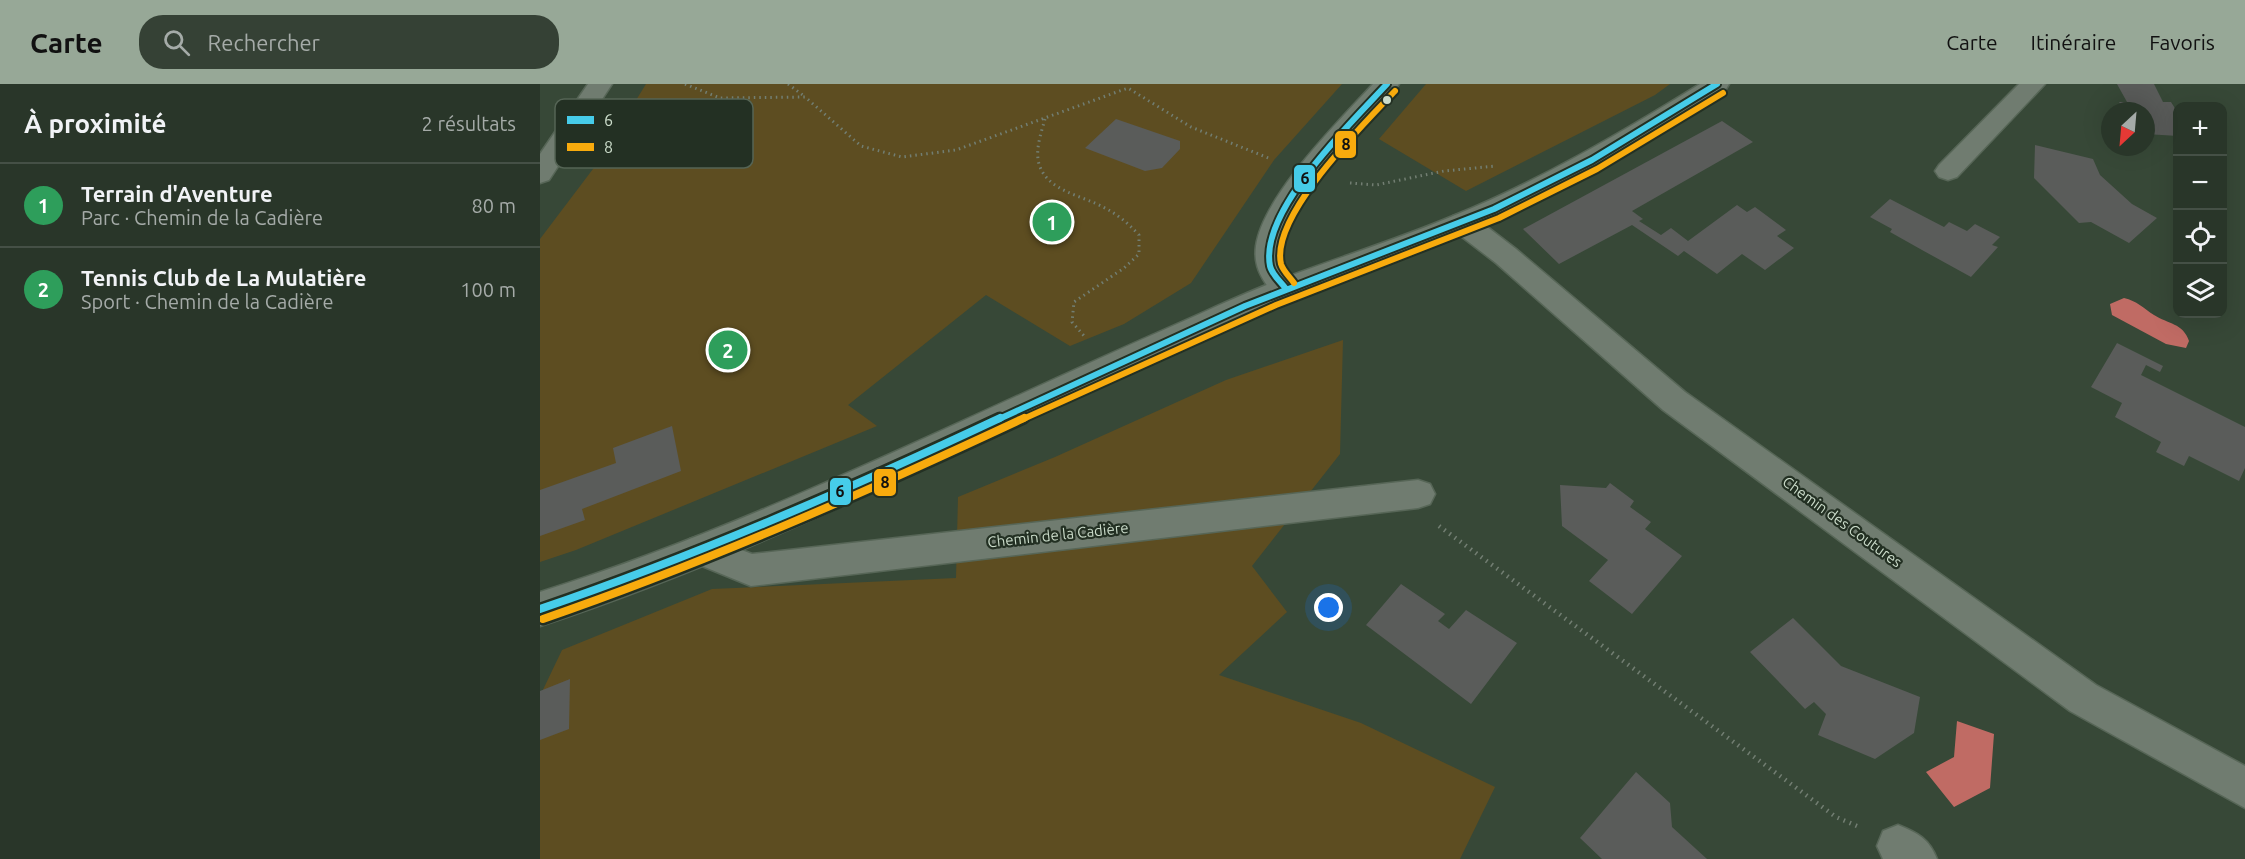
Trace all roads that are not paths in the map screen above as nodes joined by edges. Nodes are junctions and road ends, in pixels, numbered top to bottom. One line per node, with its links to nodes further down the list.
1 (600, 84): 5 (street)
2 (1387, 84): 10 (street)
3 (1717, 84): 9 (street)
4 (2033, 84): 7 (street)
5 (590, 99)
6 (555, 152): 8 (street)
7 (1947, 171)
8 (540, 174)
9 (1463, 223): 10 (street); 14 (street, Chemin des Coutures)
10 (1286, 289): 12 (street)
11 (1418, 494): 12 (street, Chemin de la Cadière)
12 (702, 550): 13 (street)
13 (540, 609)
14 (2245, 788)

